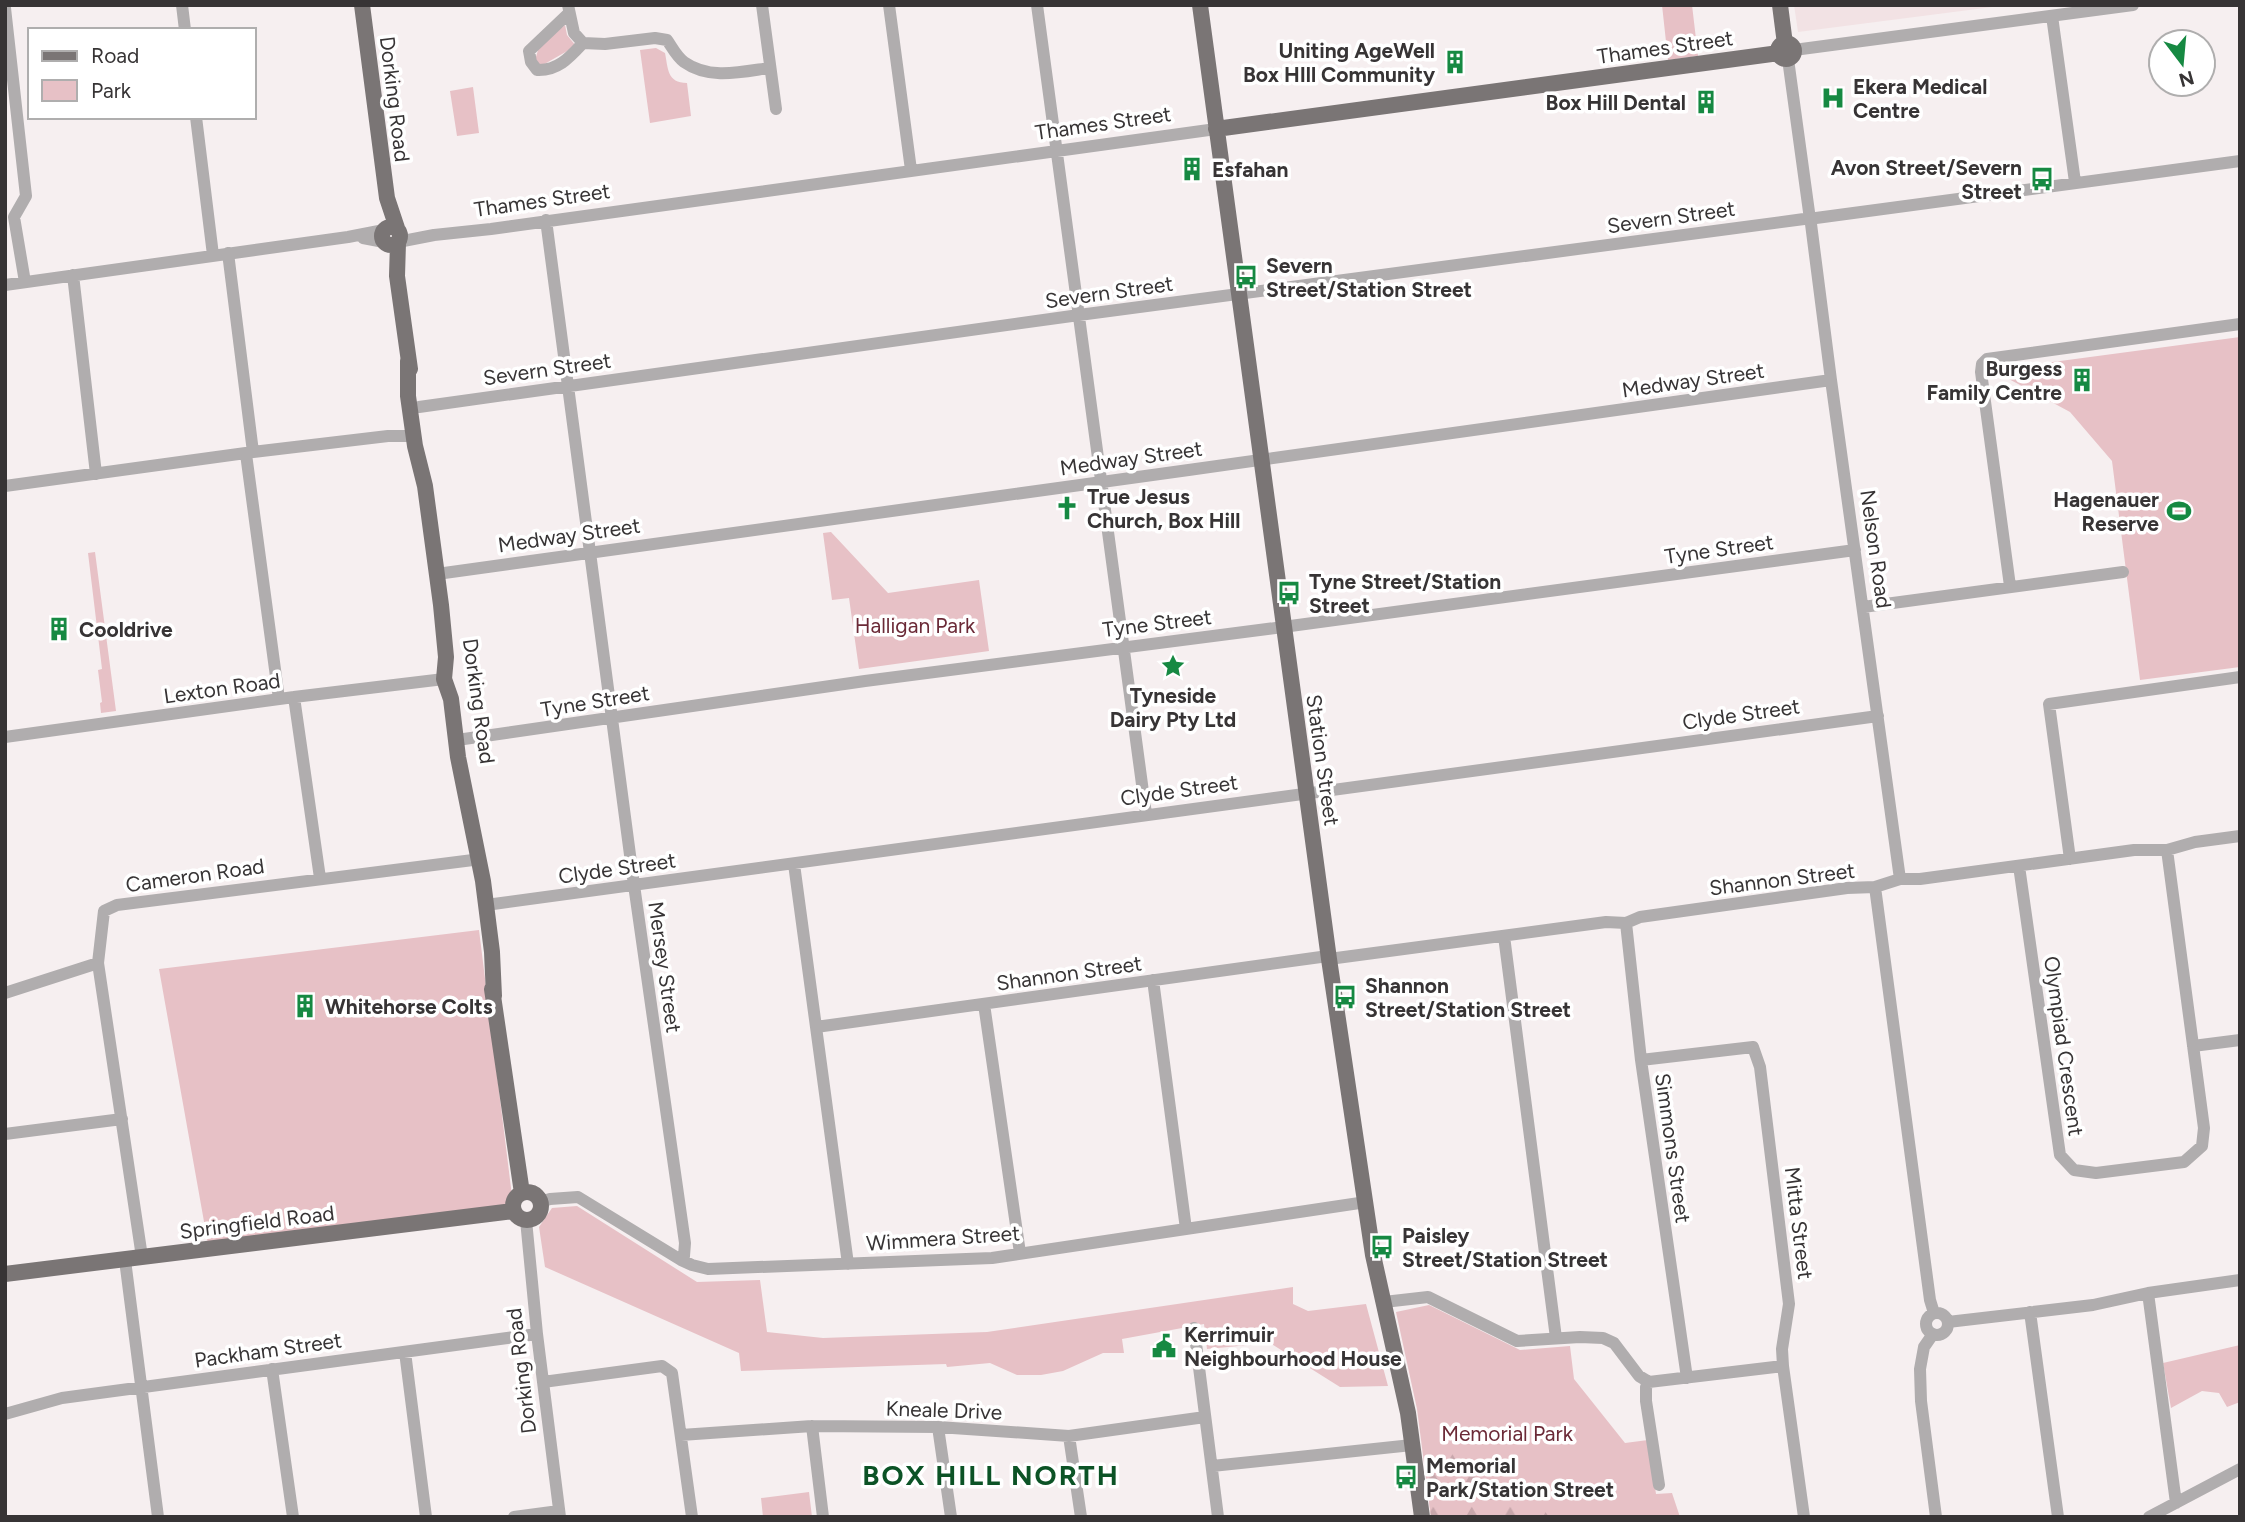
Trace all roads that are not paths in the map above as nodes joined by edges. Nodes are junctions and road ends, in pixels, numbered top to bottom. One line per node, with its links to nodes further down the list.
1 (182, 5): 12 (street)
2 (362, 5): 25 (main road, Dorking Road)
3 (762, 5): 15 (street)
4 (889, 5): 21 (street)
5 (1037, 5): 19 (street)
6 (1199, 5): 18 (main road, Station Street)
7 (1780, 5): 14 (main road, Nelson Road)
8 (2133, 5): 11 (street, Thames Street)
9 (5, 8): 29 (street)
10 (568, 9): 13 (street); 13 (street)
11 (2052, 16): 14 (street, Thames Street); 22 (street)
12 (185, 28)
13 (583, 43): 15 (street)
14 (1786, 51): 18 (main road, Thames Street); 23 (street, Nelson Road)
15 (769, 68): 16 (street)
16 (776, 109)
17 (196, 119): 27 (street)
18 (1216, 129): 19 (street, Thames Street); 31 (main road, Station Street)
19 (1055, 150): 21 (street, Thames Street); 32 (street)
20 (2240, 160): 22 (street, Severn Street)
21 (911, 170): 24 (street, Thames Street)
22 (2075, 183): 23 (street, Severn Street)
23 (1810, 218): 31 (street, Severn Street); 35 (street, Nelson Road)
24 (546, 220): 25 (street, Thames Street); 36 (street, Mersey Street)
25 (391, 236): 26 (street, Thames Street); 34 (main road, Dorking Road)
26 (228, 253): 27 (street, Thames Street); 39 (street)
27 (213, 255): 28 (street, Thames Street)
28 (73, 275): 29 (street, Thames Street); 41 (street)
29 (25, 282): 30 (street, Thames Street)
30 (5, 285)
31 (1239, 294): 32 (street, Severn Street); 40 (main road, Station Street)
32 (1079, 315): 36 (street, Severn Street); 42 (street)
33 (2240, 324): 49 (street)
34 (408, 361): 37 (main road, Dorking Road); 38 (main road, Dorking Road)
35 (1831, 380): 40 (street, Medway Street); 45 (street, Nelson Road)
36 (569, 386): 37 (street, Severn Street); 46 (street, Mersey Street)
37 (419, 407): 44 (main road, Dorking Road)
38 (413, 433): 39 (street); 44 (main road, Dorking Road)
39 (250, 453): 41 (street); 57 (street)
40 (1261, 460): 42 (street, Medway Street); 52 (main road, Station Street)
41 (96, 474): 43 (street)
42 (1101, 482): 46 (street, Medway Street); 53 (street)
43 (5, 486)
44 (425, 486): 48 (main road, Dorking Road)
45 (1855, 550): 51 (street, Nelson Road); 52 (street, Tyne Street)
46 (590, 552): 48 (street, Medway Street); 59 (street, Mersey Street)
47 (2123, 572): 49 (street)
48 (437, 574): 50 (main road, Dorking Road)
49 (2010, 586): 51 (street)
50 (441, 605): 55 (main road, Dorking Road); 61 (main road, Dorking Road)
51 (1863, 607): 58 (street, Nelson Road)
52 (1283, 627): 53 (street, Tyne Street); 62 (main road, Station Street)
53 (1124, 647): 59 (street, Tyne Street); 64 (street)
54 (2240, 677): 67 (street)
55 (444, 679): 56 (street, Lexton Road); 63 (main road, Dorking Road)
56 (294, 697): 57 (street, Lexton Road); 71 (street)
57 (279, 699): 60 (street, Lexton Road)
58 (1878, 716): 62 (street, Clyde Street); 72 (street, Nelson Road)
59 (612, 717): 61 (street, Tyne Street); 73 (street, Mersey Street)
60 (5, 737)
61 (464, 739): 63 (main road, Dorking Road)
62 (1307, 792): 64 (street, Clyde Street); 79 (main road, Station Street)
63 (468, 804): 68 (main road, Dorking Road)
64 (1146, 814): 69 (street, Clyde Street)
65 (2240, 836): 66 (street, Shannon Street)
66 (2167, 850): 67 (street, Shannon Street); 86 (street, Olympiad Crescent)
67 (2070, 859): 70 (street, Shannon Street)
68 (476, 860): 71 (street, Cameron Road); 75 (main road, Dorking Road); 78 (main road, Dorking Road)
69 (793, 864): 73 (street, Clyde Street); 84 (street)
70 (2019, 866): 72 (street, Shannon Street); 86 (street, Olympiad Crescent)
71 (320, 878): 80 (street, Cameron Road)
72 (1900, 879): 74 (street, Shannon Street)
73 (634, 885): 75 (street, Clyde Street); 97 (street, Mersey Street)
74 (1875, 887): 76 (street, Shannon Street); 105 (street)
75 (486, 905): 78 (main road, Dorking Road)
76 (1626, 923): 77 (street, Shannon Street); 87 (street, Simmons Street)
77 (1504, 936): 79 (street, Shannon Street); 110 (street)
78 (488, 950): 90 (main road, Dorking Road)
79 (1328, 958): 81 (street, Shannon Street); 92 (main road, Station Street)
80 (98, 962): 82 (street); 88 (street, Cameron Road)
81 (1153, 980): 83 (street, Shannon Street); 94 (street)
82 (5, 993)
83 (984, 1004): 84 (street, Shannon Street); 95 (street)
84 (816, 1027): 99 (street)
85 (2240, 1040): 86 (street)
86 (2193, 1046)
87 (1641, 1060): 112 (street, Mitta Street); 114 (street, Simmons Street)
88 (122, 1119): 89 (street); 96 (street, Cameron Road)
89 (5, 1134)
90 (522, 1193): 91 (main road); 93 (main road)
91 (540, 1202): 93 (main road); 97 (street, Wimmera Street)
92 (1366, 1202): 94 (street, Wimmera Street); 103 (main road, Station Street)
93 (520, 1216): 96 (main road, Springfield Road); 108 (street, Dorking Road)
94 (1186, 1229): 95 (street, Wimmera Street)
95 (1020, 1253): 99 (street, Wimmera Street)
96 (142, 1257): 98 (main road, Springfield Road)
97 (681, 1259): 99 (street, Wimmera Street)
98 (125, 1260): 100 (main road, Springfield Road); 117 (street)
99 (848, 1264)
100 (5, 1274)
101 (2240, 1280): 102 (street)
102 (2148, 1293): 104 (street); 128 (street)
103 (1384, 1302): 110 (street); 124 (main road, Station Street)
104 (2031, 1312): 106 (street); 142 (street)
105 (1934, 1313): 106 (street); 109 (street)
106 (1948, 1322): 109 (street)
107 (1194, 1328): 119 (street)
108 (537, 1334): 111 (street, Packham Street); 115 (street, Dorking Road)
109 (1933, 1334): 141 (street)
110 (1556, 1338): 116 (street)
111 (404, 1352): 113 (street, Packham Street); 132 (street)
112 (1783, 1366): 114 (street); 140 (street, Mitta Street)
113 (272, 1369): 117 (street, Packham Street); 131 (street)
114 (1687, 1378): 116 (street)
115 (543, 1382): 122 (street); 129 (street, Dorking Road)
116 (1649, 1382): 127 (street)
117 (140, 1387): 118 (street, Packham Street); 130 (street)
118 (5, 1414)
119 (1205, 1417): 123 (street, Kneale Drive); 125 (street)
120 (812, 1426): 121 (street, Kneale Drive); 122 (street, Kneale Drive); 135 (street)
121 (938, 1427): 123 (street, Kneale Drive); 136 (street)
122 (681, 1436): 134 (street)
123 (1069, 1436): 137 (street)
124 (1412, 1445): 125 (street); 139 (main road, Station Street)
125 (1212, 1466): 138 (street)
126 (2240, 1469): 128 (street)
127 (1659, 1485)
128 (2176, 1503): 143 (street)
129 (559, 1514): 133 (street)
130 (158, 1517)
131 (293, 1517)
132 (426, 1517)
133 (514, 1517)
134 (692, 1517)
135 (823, 1517)
136 (951, 1517)
137 (1081, 1517)
138 (1218, 1517)
139 (1422, 1517)
140 (1804, 1517)
141 (1936, 1517)
142 (2058, 1517)
143 (2148, 1517)

